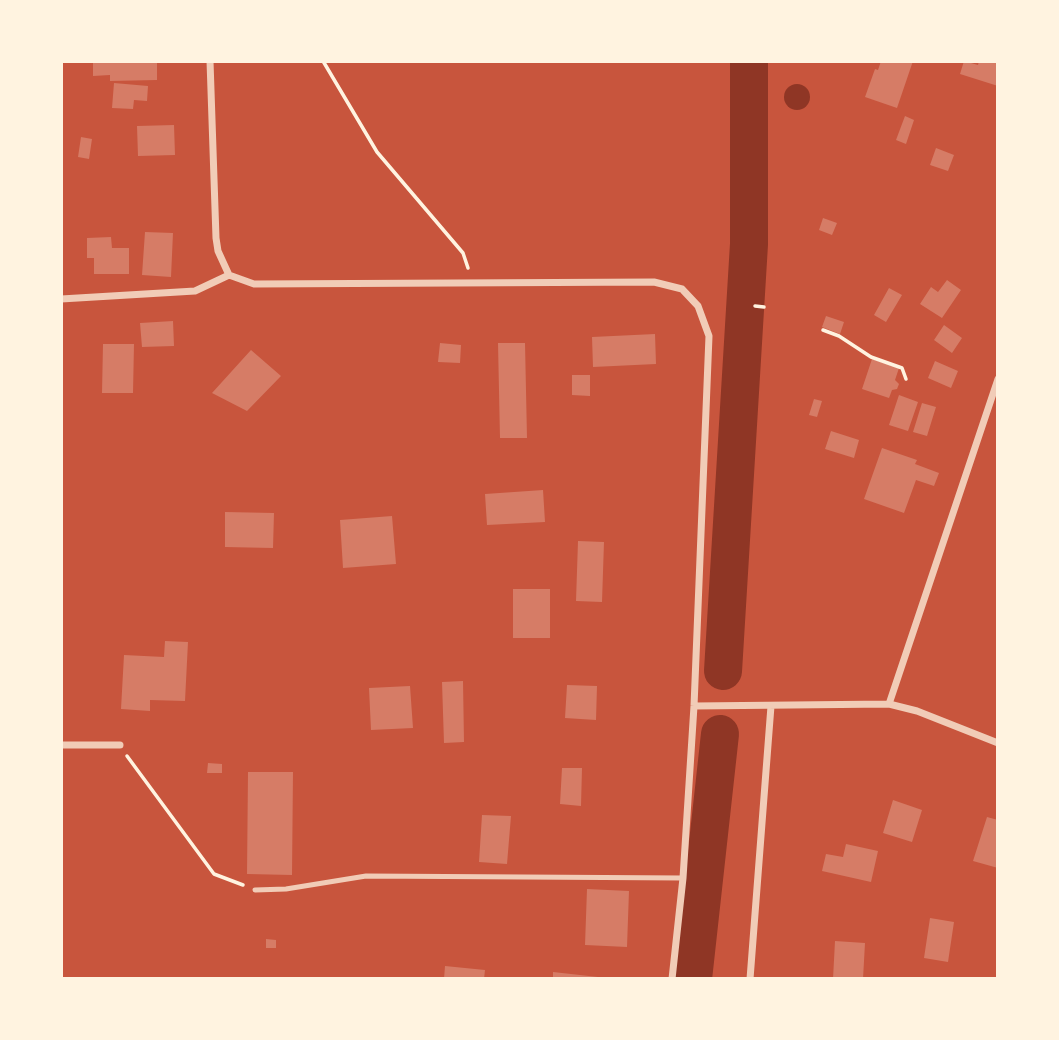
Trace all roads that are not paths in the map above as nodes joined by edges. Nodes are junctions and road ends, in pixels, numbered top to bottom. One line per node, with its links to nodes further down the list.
1 (210, 61): 2 (street)
2 (229, 275): 3 (street); 6 (street)
3 (61, 299)
4 (998, 379): 5 (street)
5 (889, 704): 7 (street); 8 (street)
6 (694, 706): 7 (street); 11 (street)
7 (771, 706): 14 (street)
8 (998, 743)
9 (61, 745): 10 (street)
10 (120, 745)
11 (683, 878): 12 (lane); 13 (street)
12 (255, 890)
13 (672, 979)
14 (750, 979)

